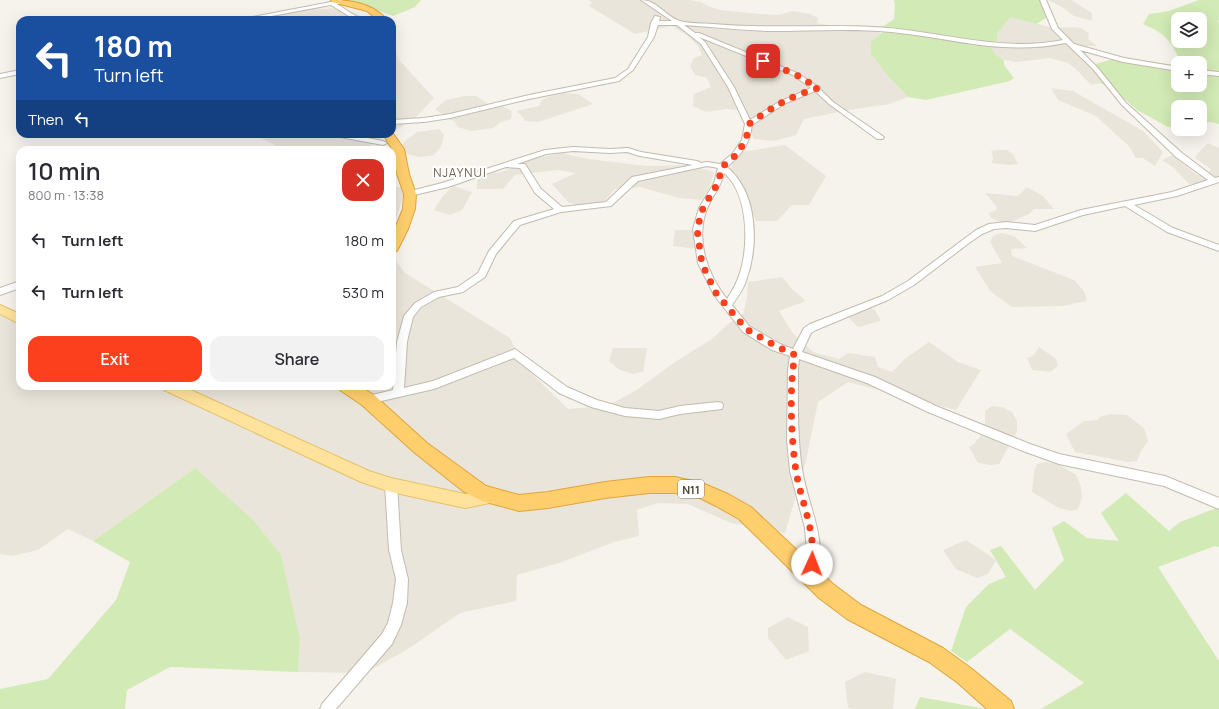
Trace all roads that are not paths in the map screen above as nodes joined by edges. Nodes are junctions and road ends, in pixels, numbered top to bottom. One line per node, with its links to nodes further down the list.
1 (644, 0): 4 (street)
2 (1043, 0): 11 (street)
3 (336, 2): 5 (street); 6 (street); 7 (highway)
4 (655, 8): 8 (street); 9 (street)
5 (270, 16)
6 (354, 16)
7 (378, 16)
8 (677, 22): 9 (street); 10 (street); 11 (street)
9 (654, 23): 18 (street)
10 (692, 33): 17 (street); 19 (street)
11 (1069, 43): 12 (street); 25 (street)
12 (1171, 69)
13 (16, 73): 16 (street)
14 (1207, 73): 15 (street)
15 (1219, 74)
16 (0, 76)
17 (818, 88): 19 (street); 20 (street)
18 (396, 122)
19 (749, 124): 24 (street)
20 (880, 137)
21 (396, 159): 26 (highway)
22 (707, 164): 23 (street); 24 (street); 28 (street)
23 (502, 166): 26 (street); 28 (street)
24 (722, 167): 33 (street); 33 (street)
25 (1217, 179): 27 (street)
26 (410, 194): 29 (highway)
27 (1127, 204): 30 (street); 36 (street)
28 (560, 210): 39 (street)
29 (396, 240)
30 (1219, 248)
31 (16, 286): 32 (street)
32 (0, 292)
33 (727, 306): 36 (street)
34 (0, 309): 35 (main road)
35 (16, 317)
36 (795, 355): 44 (street); 45 (street)
37 (178, 390): 42 (main road)
38 (352, 390): 40 (highway, N11)
39 (398, 394): 40 (street); 41 (street)
40 (368, 400): 43 (highway, N11)
41 (718, 406)
42 (391, 485): 43 (main road); 46 (street)
43 (497, 496): 45 (highway, N11)
44 (1219, 504)
45 (810, 575): 47 (highway, N11)
46 (327, 709)
47 (1003, 709)

